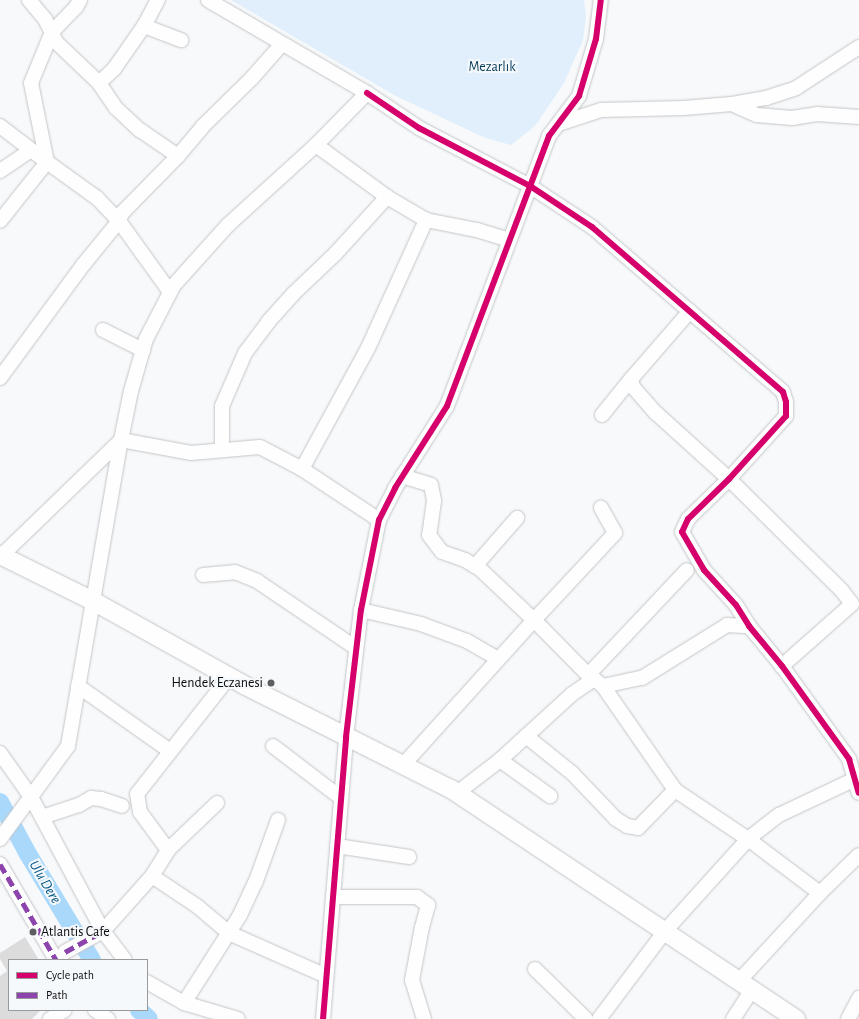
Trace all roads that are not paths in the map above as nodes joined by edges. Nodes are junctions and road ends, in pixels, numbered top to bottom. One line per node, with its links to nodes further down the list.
1 (29, 0): 7 (street)
2 (80, 0): 7 (street)
3 (158, 0): 6 (street)
4 (208, 0): 9 (street)
5 (601, 0): 15 (street)
6 (144, 26): 8 (street); 11 (street)
7 (52, 32): 11 (street); 20 (street)
8 (180, 40)
9 (282, 44): 12 (street); 19 (street)
10 (859, 47): 13 (street)
11 (99, 83): 19 (street)
12 (367, 92): 17 (street); 22 (street)
13 (732, 104): 14 (street); 15 (street)
14 (859, 117)
15 (558, 124): 22 (street)
16 (0, 126): 18 (street)
17 (316, 145): 23 (street); 28 (street)
18 (31, 150): 20 (street); 21 (street)
19 (178, 156): 26 (street)
20 (47, 162): 25 (street); 26 (street)
21 (0, 171)
22 (530, 186): 27 (street); 29 (street)
23 (387, 197): 24 (street); 36 (street)
24 (426, 220): 27 (street); 37 (street)
25 (0, 221)
26 (119, 221): 28 (street); 32 (street)
27 (510, 240): 38 (street)
28 (170, 292): 31 (street)
29 (690, 311): 33 (street); 39 (street)
30 (104, 330): 31 (street)
31 (143, 350): 35 (street)
32 (0, 378)
33 (631, 379): 34 (street); 39 (street)
34 (602, 415)
35 (121, 440): 36 (street); 43 (street); 47 (street)
36 (222, 450): 37 (street)
37 (302, 469): 42 (street)
38 (402, 476): 42 (street); 44 (street)
39 (729, 479): 48 (street); 51 (street)
40 (601, 508): 50 (street)
41 (516, 518): 44 (street)
42 (379, 520): 49 (street)
43 (0, 556): 47 (main road)
44 (475, 566): 50 (street)
45 (688, 570): 56 (street)
46 (204, 574): 52 (street)
47 (93, 601): 55 (main road); 57 (street)
48 (857, 604): 54 (street)
49 (360, 610): 52 (street); 53 (street)
50 (534, 620): 53 (street); 56 (street)
51 (749, 626): 54 (street); 56 (street)
52 (356, 648): 59 (street)
53 (498, 659): 65 (street)
54 (782, 666): 63 (street)
55 (229, 677): 59 (main road); 61 (street)
56 (595, 680): 58 (street); 67 (street)
57 (78, 686): 61 (street); 71 (street)
58 (526, 736): 64 (street); 67 (street)
59 (346, 737): 65 (main road); 72 (street)
60 (273, 746): 72 (street)
61 (170, 751): 80 (street)
62 (0, 753): 71 (street)
63 (854, 758): 66 (street)
64 (500, 760): 68 (street); 70 (street)
65 (403, 765): 68 (main road)
66 (855, 779): 69 (street); 78 (street)
67 (675, 790): 78 (street)
68 (457, 793): 88 (main road)
69 (859, 793)
70 (550, 796)
71 (31, 797): 75 (street); 77 (street)
72 (341, 798): 79 (street)
73 (216, 803): 80 (street)
74 (122, 806): 75 (street)
75 (42, 817): 87 (street)
76 (278, 820): 89 (street)
77 (0, 839)
78 (748, 839): 85 (street); 88 (street)
79 (337, 846): 82 (street); 86 (street)
80 (168, 850): 84 (street)
81 (859, 855): 85 (street)
82 (409, 857)
83 (0, 864): 90 (street)
84 (152, 876): 87 (street); 89 (street)
85 (820, 894): 95 (street)
86 (333, 897): 93 (street); 106 (street)
87 (103, 931): 90 (street); 91 (street)
88 (665, 931): 95 (main road); 108 (street)
89 (229, 933): 93 (street); 97 (street)
90 (60, 956)
91 (124, 959)
92 (535, 969): 107 (street)
93 (326, 976): 105 (street)
94 (148, 983): 97 (street)
95 (746, 985): 109 (street); 110 (main road)
96 (859, 998): 111 (street)
97 (184, 1003): 104 (street)
98 (63, 1011): 101 (street)
99 (88, 1011): 102 (street)
100 (96, 1011): 103 (street)
101 (50, 1019)
102 (94, 1019)
103 (108, 1019)
104 (238, 1019)
105 (323, 1019)
106 (424, 1019)
107 (586, 1019)
108 (599, 1019)
109 (733, 1019)
110 (796, 1019)
111 (848, 1019)

